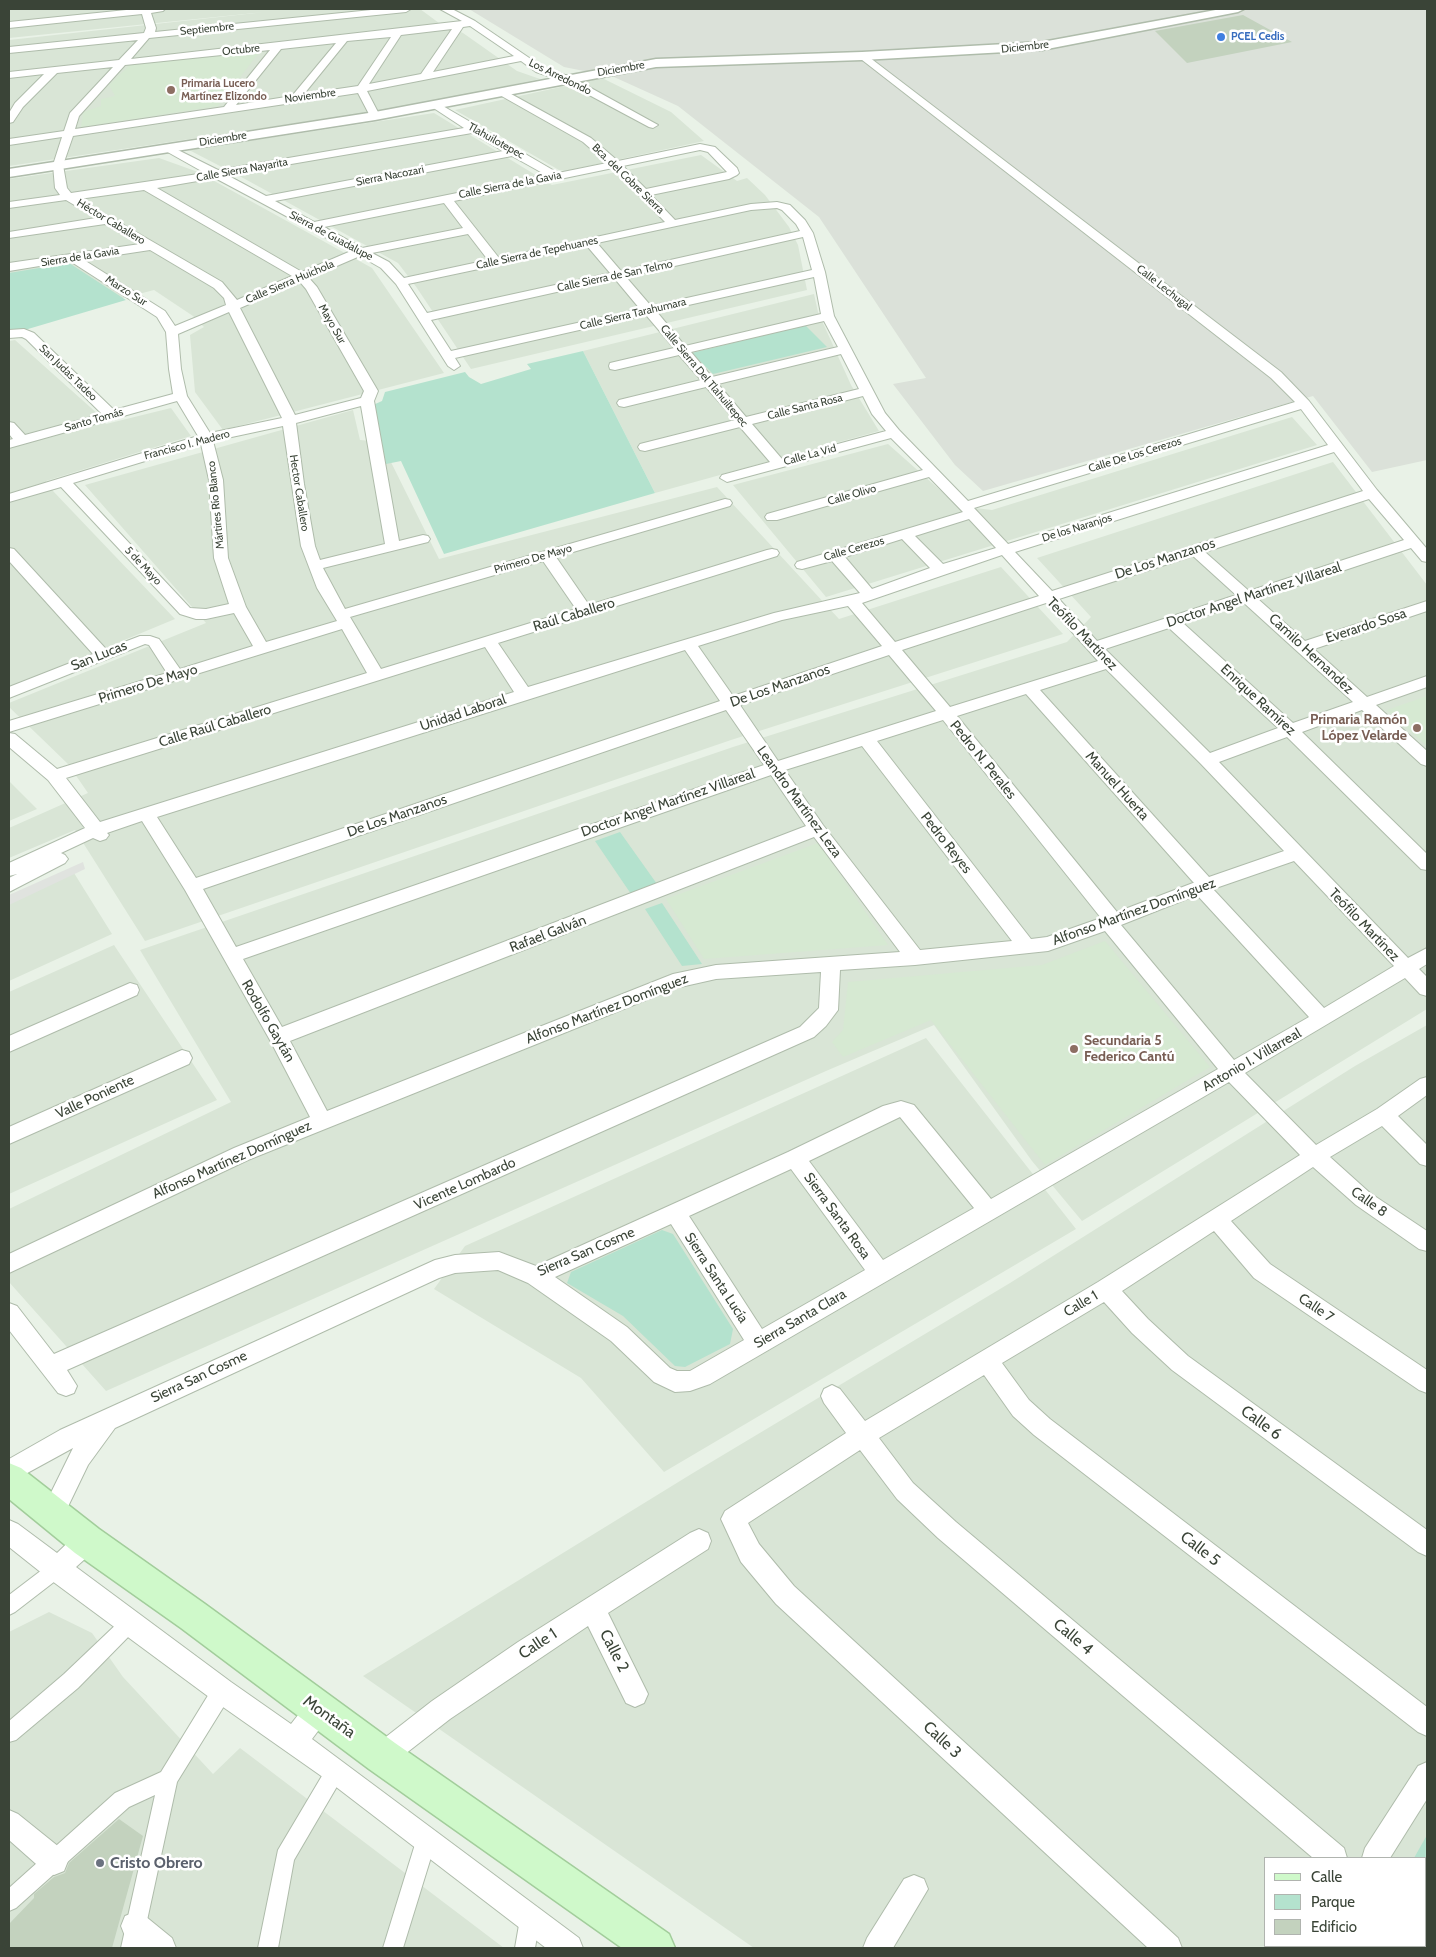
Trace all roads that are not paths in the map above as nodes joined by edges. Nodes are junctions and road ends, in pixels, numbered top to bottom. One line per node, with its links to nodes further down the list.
1 (160, 9): 5 (street)
2 (406, 9): 10 (street, Septiembre)
3 (445, 9): 6 (street, Los Arredondo)
4 (1238, 9): 14 (street, Diciembre)
5 (146, 10): 7 (street); 10 (street)
6 (472, 23): 8 (street, Octubre); 15 (street, Los Arredondo)
7 (9, 26)
8 (458, 26): 9 (street, Octubre); 19 (street)
9 (398, 33): 11 (street, Octubre); 21 (street)
10 (147, 35): 13 (street, Septiembre); 16 (street, Héctor Caballero)
11 (344, 39): 12 (street, Octubre); 23 (street)
12 (278, 46): 16 (street, Octubre); 25 (street)
13 (9, 50)
14 (862, 56): 20 (street, Diciembre); 77 (street, Calle Lechugal)
15 (521, 58): 19 (street, Noviembre); 20 (street, Los Arredondo)
16 (124, 62): 17 (street, Octubre); 30 (street, Héctor Caballero)
17 (55, 70): 18 (street, Octubre); 27 (street)
18 (9, 75)
19 (424, 78): 21 (street, Noviembre)
20 (567, 79): 22 (street, Diciembre); 28 (street, Los Arredondo)
21 (361, 89): 23 (street, Noviembre); 26 (street)
22 (502, 92): 24 (street, Diciembre); 36 (street, Bca. del Cobre Sierra)
23 (296, 98): 25 (street, Noviembre)
24 (436, 105): 26 (street, Diciembre); 29 (street, Tlahuilotepec)
25 (228, 108): 30 (street, Noviembre)
26 (375, 116): 33 (street, Diciembre)
27 (9, 120)
28 (653, 125)
29 (474, 130): 34 (street, Tlahuilotepec); 38 (street, Calle Sierra Nayarita)
30 (68, 132): 31 (street, Noviembre); 35 (street, Héctor Caballero)
31 (9, 142)
32 (706, 147): 36 (street, Calle Sierra de la Gavia); 41 (street)
33 (168, 148): 35 (street, Diciembre); 38 (street, Sierra de Guadalupe)
34 (515, 152): 39 (street, Tlahuilotepec); 44 (street, Sierra Nacozari)
35 (58, 164): 37 (street, Diciembre); 42 (street, Héctor Caballero)
36 (615, 164): 39 (street, Calle Sierra de la Gavia); 41 (street, Bca. del Cobre Sierra)
37 (9, 172)
38 (218, 174): 40 (street, Calle Sierra Nayarita); 44 (street, Sierra de Guadalupe)
39 (556, 176): 43 (street, Calle Sierra de la Gavia)
40 (146, 186): 42 (street, Calle Sierra Nayarita); 60 (street, Mayo Sur)
41 (645, 193): 47 (street, Bca. del Cobre Sierra)
42 (68, 197): 45 (street, Calle Sierra Nayarita); 46 (street, Héctor Caballero)
43 (446, 198): 48 (street, Calle Sierra de la Gavia); 49 (street)
44 (264, 200): 48 (street, Sierra de Guadalupe)
45 (9, 205)
46 (107, 220): 51 (street); 53 (street, Héctor Caballero)
47 (673, 224): 50 (street, Calle Sierra de Tepehuanes); 52 (street, Calle Sierra de Tepehuanes)
48 (313, 226): 54 (street, Sierra de Guadalupe)
49 (470, 230): 54 (street, Calle Sierra Huichola); 56 (street)
50 (807, 233): 58 (street, Teófilo Martínez); 59 (street, Calle Sierra de San Telmo)
51 (9, 235)
52 (590, 242): 56 (street, Calle Sierra de Tepehuanes); 59 (street, Calle Sierra Del Tlahuiltepec)
53 (151, 246): 55 (street, Sierra de la Gavia); 62 (street, Héctor Caballero)
54 (360, 252): 60 (street, Calle Sierra Huichola); 61 (street, Sierra de Guadalupe)
55 (73, 258): 57 (street, Sierra de la Gavia); 66 (street, Marzo Sur)
56 (496, 262): 61 (street, Calle Sierra de Tepehuanes)
57 (9, 267)
58 (819, 272): 63 (street, Calle Sierra Tarahumara); 64 (street, Teófilo Martínez)
59 (619, 275): 63 (street, Calle Sierra Del Tlahuiltepec); 65 (street, Calle Sierra de San Telmo)
60 (302, 276): 62 (street, Calle Sierra Huichola); 75 (street, Mayo Sur)
61 (400, 282): 65 (street, Sierra de Guadalupe)
62 (233, 307): 66 (street, Calle Sierra Huichola); 79 (street, Hector Caballero)
63 (647, 310): 69 (street, Calle Sierra Del Tlahuiltepec); 70 (street, Calle Sierra Tarahumara)
64 (828, 316): 68 (street, Teófilo Martínez); 69 (street)
65 (423, 318): 70 (street, Sierra de Guadalupe)
66 (172, 332): 74 (street, Mártires Río Blanco)
67 (9, 334): 78 (street, San Judas Tadeo)
68 (844, 349): 72 (street); 73 (street, Teófilo Martínez)
69 (682, 350): 71 (street); 72 (street, Calle Sierra Del Tlahuiltepec)
70 (451, 362)
71 (614, 366)
72 (708, 382): 76 (street); 80 (street, Calle Sierra Del Tlahuiltepec)
73 (867, 391): 80 (street, Calle Santa Rosa); 82 (street, Teófilo Martínez)
74 (180, 396): 78 (street, Santo Tomás); 83 (street, Mártires Río Blanco)
75 (367, 401): 79 (street, Francisco I. Madero); 99 (street, Mayo Sur)
76 (624, 403)
77 (1304, 404): 86 (street, Calle Lechugal); 94 (street, Calle De Los Cerezos)
78 (111, 414): 84 (street, Santo Tomás)
79 (288, 421): 83 (street, Francisco I. Madero); 108 (street, Hector Caballero)
80 (743, 422): 85 (street, Calle Santa Rosa); 87 (street, Calle Sierra Del Tlahuiltepec)
81 (9, 426): 84 (street)
82 (894, 433): 87 (street, Calle La Vid); 88 (street, Teófilo Martínez)
83 (206, 438): 90 (street, Francisco I. Madero); 115 (street, Mártires Río Blanco)
84 (15, 442)
85 (645, 447)
86 (1337, 447): 91 (street, Calle Lechugal); 101 (street, De los Naranjos)
87 (780, 464): 89 (street, Calle La Vid)
88 (932, 472): 94 (street, Teófilo Martínez); 95 (street, Calle Olivo)
89 (727, 478)
90 (64, 481): 92 (street, Francisco I. Madero); 115 (street, 5 de Mayo)
91 (1372, 493): 98 (street, Calle Lechugal); 100 (street, De Los Manzanos)
92 (9, 498)
93 (725, 503): 104 (street, Primero De Mayo)
94 (968, 510): 96 (street, Calle Cerezos); 101 (street, Teófilo Martínez)
95 (772, 517)
96 (905, 534): 105 (street, Calle Cerezos); 109 (street)
97 (423, 539): 99 (street)
98 (1414, 542): 106 (street, Calle Lechugal); 111 (street, Doctor Angel Martínez Villareal)
99 (393, 547): 108 (street)
100 (1195, 550): 111 (street, Camilo Hernandez); 112 (street, De Los Manzanos)
101 (1005, 551): 109 (street, De los Naranjos); 112 (street, Teófilo Martínez)
102 (9, 552): 126 (street)
103 (772, 554): 117 (street, Raúl Caballero)
104 (547, 555): 117 (street); 118 (street, Primero De Mayo)
105 (835, 555): 107 (street, Calle Cerezos); 110 (street)
106 (1427, 558)
107 (802, 565)
108 (315, 566): 118 (street, Hector Caballero)
109 (940, 570): 110 (street, De los Naranjos)
110 (869, 594): 113 (street, De los Naranjos)
111 (1248, 596): 119 (street, Doctor Angel Martínez Villareal); 123 (street, Camilo Hernandez)
112 (1047, 598): 122 (street, Teófilo Martínez); 124 (street, De Los Manzanos)
113 (852, 601): 116 (street, De los Naranjos); 124 (street, Pedro N. Perales)
114 (1427, 606): 123 (street, Everardo Sosa)
115 (238, 607): 125 (street, Mártires Río Blanco)
116 (817, 608): 121 (street, Unidad Laboral)
117 (586, 612): 120 (street, Raúl Caballero)
118 (343, 619): 125 (street, Primero De Mayo); 129 (street, Hector Caballero)
119 (1172, 622): 122 (street, Doctor Angel Martínez Villareal); 138 (street, Enrique Ramírez)
120 (489, 641): 129 (street, Raúl Caballero); 133 (street)
121 (688, 643): 133 (street, Unidad Laboral); 134 (street, Leandro Martínez Leza)
122 (1095, 647): 127 (street, Teófilo Martínez)
123 (1304, 647): 135 (street, Camilo Hernandez)
124 (892, 648): 134 (street, De Los Manzanos); 136 (street, Pedro N. Perales)
125 (262, 649): 128 (street, Primero De Mayo)
126 (103, 655): 128 (street, San Lucas); 131 (street, San Lucas)
127 (1109, 663): 132 (street, Doctor Angel Martínez Villareal); 141 (street, Teófilo Martínez)
128 (176, 675): 137 (street, Primero De Mayo)
129 (377, 676): 144 (street, Calle Raúl Caballero)
130 (1427, 681): 135 (street)
131 (12, 686)
132 (1028, 687): 136 (street, Doctor Angel Martínez Villareal); 153 (street, Manuel Huerta)
133 (524, 694): 145 (street, Unidad Laboral)
134 (729, 703): 143 (street, Leandro Martínez Leza); 152 (street, De Los Manzanos)
135 (1365, 704): 138 (street); 142 (street, Camilo Hernandez)
136 (945, 713): 140 (street, Doctor Angel Martínez Villareal); 154 (street, Pedro N. Perales)
137 (9, 727)
138 (1290, 730): 141 (street); 149 (street, Enrique Ramírez)
139 (9, 738): 144 (street)
140 (865, 738): 143 (street, Doctor Angel Martínez Villareal); 155 (street, Pedro Reyes)
141 (1207, 760): 148 (street, Teófilo Martínez)
142 (1427, 760)
143 (773, 768): 146 (street, Leandro Martínez Leza); 157 (street, Doctor Angel Martínez Villareal)
144 (54, 776): 147 (street)
145 (147, 815): 147 (street, Unidad Laboral); 152 (street, Rodolfo Gaytán)
146 (817, 829): 158 (street, Leandro Martínez Leza); 164 (street, Rafael Galván)
147 (103, 831): 150 (street, Unidad Laboral); 151 (street, Unidad Laboral)
148 (1295, 854): 153 (street, Alfonso Martínez Domínguez); 160 (street, Teófilo Martínez)
149 (1427, 864)
150 (9, 870)
151 (9, 886)
152 (192, 886): 157 (street, Rodolfo Gaytán)
153 (1203, 886): 154 (street, Alfonso Martínez Domínguez); 163 (street, Manuel Huerta)
154 (1110, 921): 155 (street, Alfonso Martínez Domínguez); 167 (street, Pedro N. Perales)
155 (1027, 947): 158 (street, Alfonso Martínez Domínguez)
156 (1427, 955): 160 (street, Antonio I. Villarreal)
157 (231, 956): 164 (street, Rodolfo Gaytán)
158 (915, 958): 159 (street, Alfonso Martínez Domínguez)
159 (831, 963): 170 (street, Alfonso Martínez Domínguez); 187 (street, Vicente Lombardo)
160 (1406, 968): 162 (street, Teófilo Martínez); 163 (street, Antonio I. Villarreal)
161 (130, 990): 165 (street)
162 (1427, 990)
163 (1322, 1019): 167 (street, Antonio I. Villarreal)
164 (278, 1037): 170 (street, Rodolfo Gaytán)
165 (9, 1044)
166 (182, 1058): 171 (street, Valle Poniente)
167 (1232, 1071): 172 (street, Pedro N. Perales); 175 (street, Antonio I. Villarreal)
168 (1427, 1085): 169 (street, Calle 1)
169 (1384, 1115): 172 (street, Calle 1); 174 (street)
170 (322, 1120): 180 (street, Alfonso Martínez Domínguez)
171 (9, 1136)
172 (1314, 1156): 178 (street, Calle 1); 179 (street, Calle 8)
173 (795, 1158): 176 (street, Sierra San Cosme); 177 (street, Sierra San Cosme); 181 (street, Sierra Santa Rosa)
174 (1427, 1158)
175 (1074, 1162): 176 (street, Sierra Santa Clara)
176 (989, 1212): 181 (street, Sierra Santa Clara)
177 (675, 1213): 182 (street, Sierra San Cosme); 185 (street, Sierra Santa Lucía)
178 (1216, 1219): 183 (street, Calle 1); 188 (street, Calle 7)
179 (1427, 1242)
180 (9, 1264)
181 (880, 1273): 185 (street, Sierra Santa Clara)
182 (536, 1276): 185 (street, Sierra Santa Clara); 191 (street, Sierra San Cosme)
183 (1106, 1289): 186 (street, Calle 1); 200 (street, Calle 6)
184 (9, 1313): 187 (street)
185 (758, 1343)
186 (987, 1361): 192 (street, Calle 1); 208 (street, Calle 5)
187 (51, 1366): 189 (street)
188 (1427, 1383)
189 (66, 1386)
190 (832, 1396): 192 (street, Calle 4)
191 (108, 1419): 193 (street, Sierra San Cosme); 195 (street)
192 (863, 1435): 196 (street, Calle 1); 217 (street, Calle 4)
193 (9, 1472)
194 (9, 1479): 195 (main road, Montaña)
195 (53, 1512): 199 (main road, Montaña)
196 (732, 1519): 231 (street, Calle 3)
197 (9, 1532): 201 (street)
198 (699, 1540): 203 (street, Calle 1)
199 (87, 1542): 201 (street); 207 (main road, Montaña)
200 (1427, 1544)
201 (57, 1569): 202 (street); 204 (street)
202 (9, 1606)
203 (593, 1609): 206 (street, Calle 2); 211 (street, Calle 1)
204 (130, 1623): 205 (street); 209 (street)
205 (222, 1691): 210 (street); 214 (street)
206 (635, 1694)
207 (318, 1710): 210 (street); 211 (main road, Montaña)
208 (1427, 1723)
209 (9, 1733)
210 (294, 1741): 212 (street)
211 (382, 1756): 229 (main road, Montaña)
212 (336, 1771): 216 (street); 225 (street)
213 (1427, 1775): 218 (street)
214 (168, 1779): 219 (street); 223 (street)
215 (9, 1823): 219 (street)
216 (426, 1841): 222 (street); 226 (street)
217 (1333, 1857)
218 (1376, 1857)
219 (54, 1861): 221 (street)
220 (914, 1889): 230 (street)
221 (9, 1901)
222 (530, 1919): 227 (street); 228 (street)
223 (133, 1937): 224 (street)
224 (162, 1948)
225 (268, 1948)
226 (393, 1948)
227 (526, 1948)
228 (569, 1948)
229 (655, 1948)
230 (877, 1948)
231 (1168, 1948)

